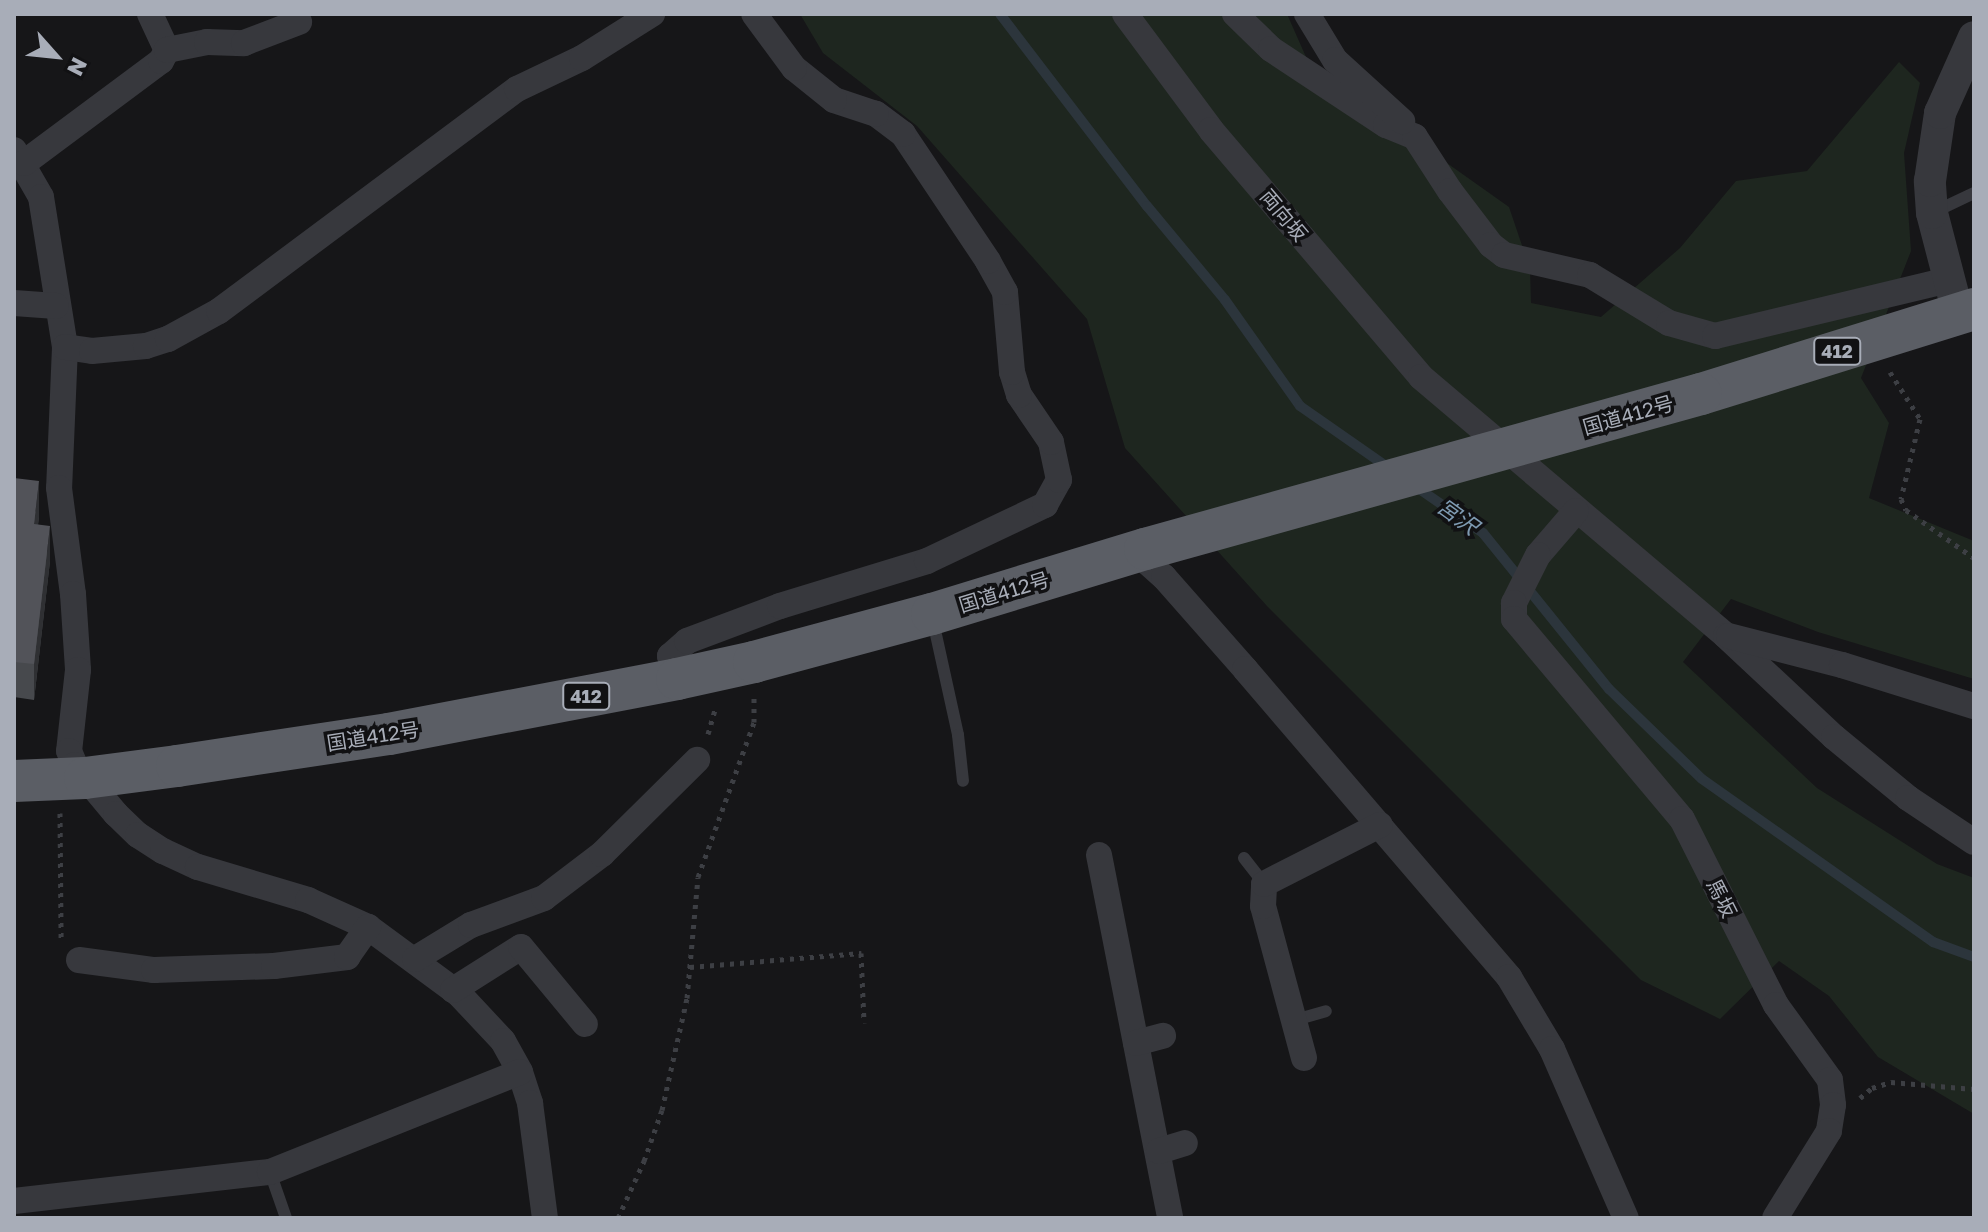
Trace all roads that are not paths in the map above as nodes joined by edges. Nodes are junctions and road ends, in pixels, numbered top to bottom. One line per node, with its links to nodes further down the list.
1 (150, 14): 9 (street)
2 (652, 14): 17 (street)
3 (754, 14): 22 (street)
4 (1125, 14): 18 (street, 両向坂)
5 (1235, 14): 10 (street)
6 (1307, 14): 10 (street)
7 (304, 18): 9 (street)
8 (1974, 37): 13 (street)
9 (167, 50): 11 (street)
10 (1415, 137): 14 (street)
11 (19, 157): 16 (street)
12 (1974, 193): 13 (lane)
13 (1932, 213): 14 (street)
14 (1960, 301): 19 (highway, 国道412号 / 412, bridge)
15 (14, 303): 16 (street)
16 (56, 306): 17 (street)
17 (65, 347): 25 (street)
18 (1576, 511): 21 (street, 両向坂); 52 (street, 馬坂)
19 (1141, 551): 20 (highway, 国道412号 / 412); 28 (street)
20 (932, 614): 22 (highway, 国道412号 / 412); 27 (lane)
21 (1726, 636): 23 (street); 29 (street, 両向坂)
22 (677, 679): 25 (highway, 国道412号 / 412)
23 (1974, 706)
24 (697, 760): 34 (street)
25 (72, 778): 26 (highway, 国道412号 / 412); 33 (street)
26 (14, 781)
27 (963, 781)
28 (1380, 825): 32 (street); 51 (street)
29 (1974, 842)
30 (1099, 855): 41 (street)
31 (1244, 858): 32 (lane)
32 (1264, 884): 38 (street)
33 (368, 927): 34 (street); 35 (street)
34 (415, 959): 36 (street)
35 (79, 960)
36 (453, 990): 39 (street); 43 (street)
37 (1326, 1011): 38 (lane)
38 (1295, 1020): 42 (street)
39 (585, 1024)
40 (1163, 1036): 41 (street)
41 (1136, 1043): 45 (street)
42 (1304, 1058)
43 (520, 1072): 46 (street); 49 (street)
44 (1185, 1143): 45 (street)
45 (1159, 1151): 50 (street)
46 (270, 1172): 47 (street); 48 (lane)
47 (14, 1201)
48 (286, 1218)
49 (545, 1218)
50 (1170, 1218)
51 (1626, 1218)
52 (1775, 1218)

